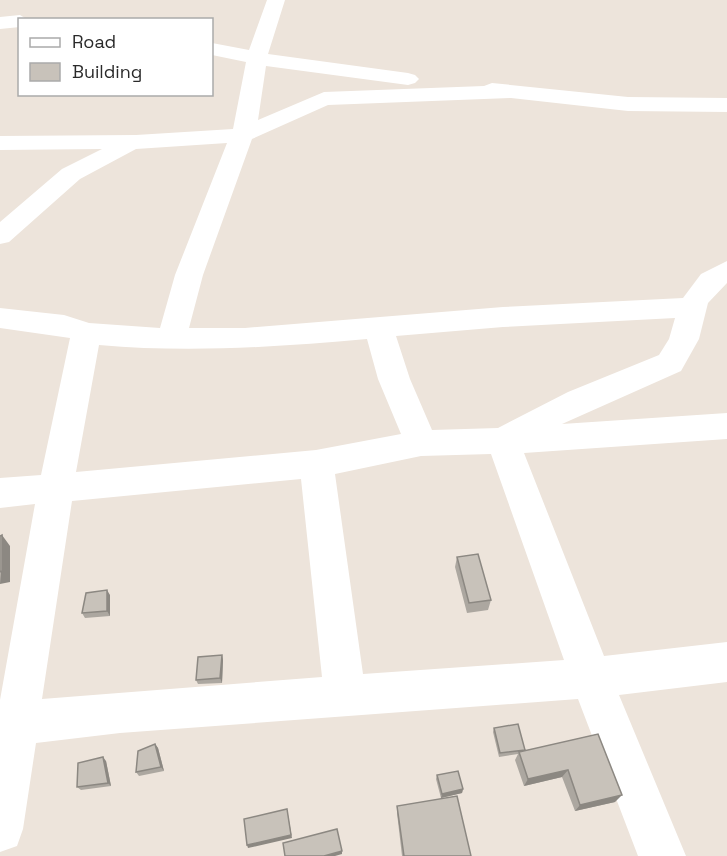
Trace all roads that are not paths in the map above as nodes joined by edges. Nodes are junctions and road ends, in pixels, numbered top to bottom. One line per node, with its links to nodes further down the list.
1 (276, 0): 5 (street)
2 (18, 21): 3 (street)
3 (0, 23)
4 (213, 49): 5 (street)
5 (256, 58): 6 (street); 8 (street)
6 (513, 91): 7 (street); 8 (street)
7 (727, 105)
8 (242, 135): 9 (street); 17 (street)
9 (136, 142): 10 (street); 11 (street)
10 (0, 143)
11 (0, 236)
12 (727, 270): 13 (street)
13 (692, 307): 15 (street); 19 (street)
14 (0, 318): 16 (street)
15 (378, 326): 17 (street); 20 (street)
16 (86, 333): 17 (street); 22 (street)
17 (171, 340)
18 (727, 426): 19 (street)
19 (502, 441): 20 (street); 25 (street)
20 (421, 443): 21 (street)
21 (316, 464): 22 (street); 26 (street)
22 (56, 489): 23 (street); 27 (street)
23 (0, 493)
24 (727, 662): 25 (street)
25 (592, 678): 26 (street); 29 (street)
26 (345, 697): 27 (street)
27 (9, 724): 28 (street)
28 (0, 829)
29 (662, 856)

